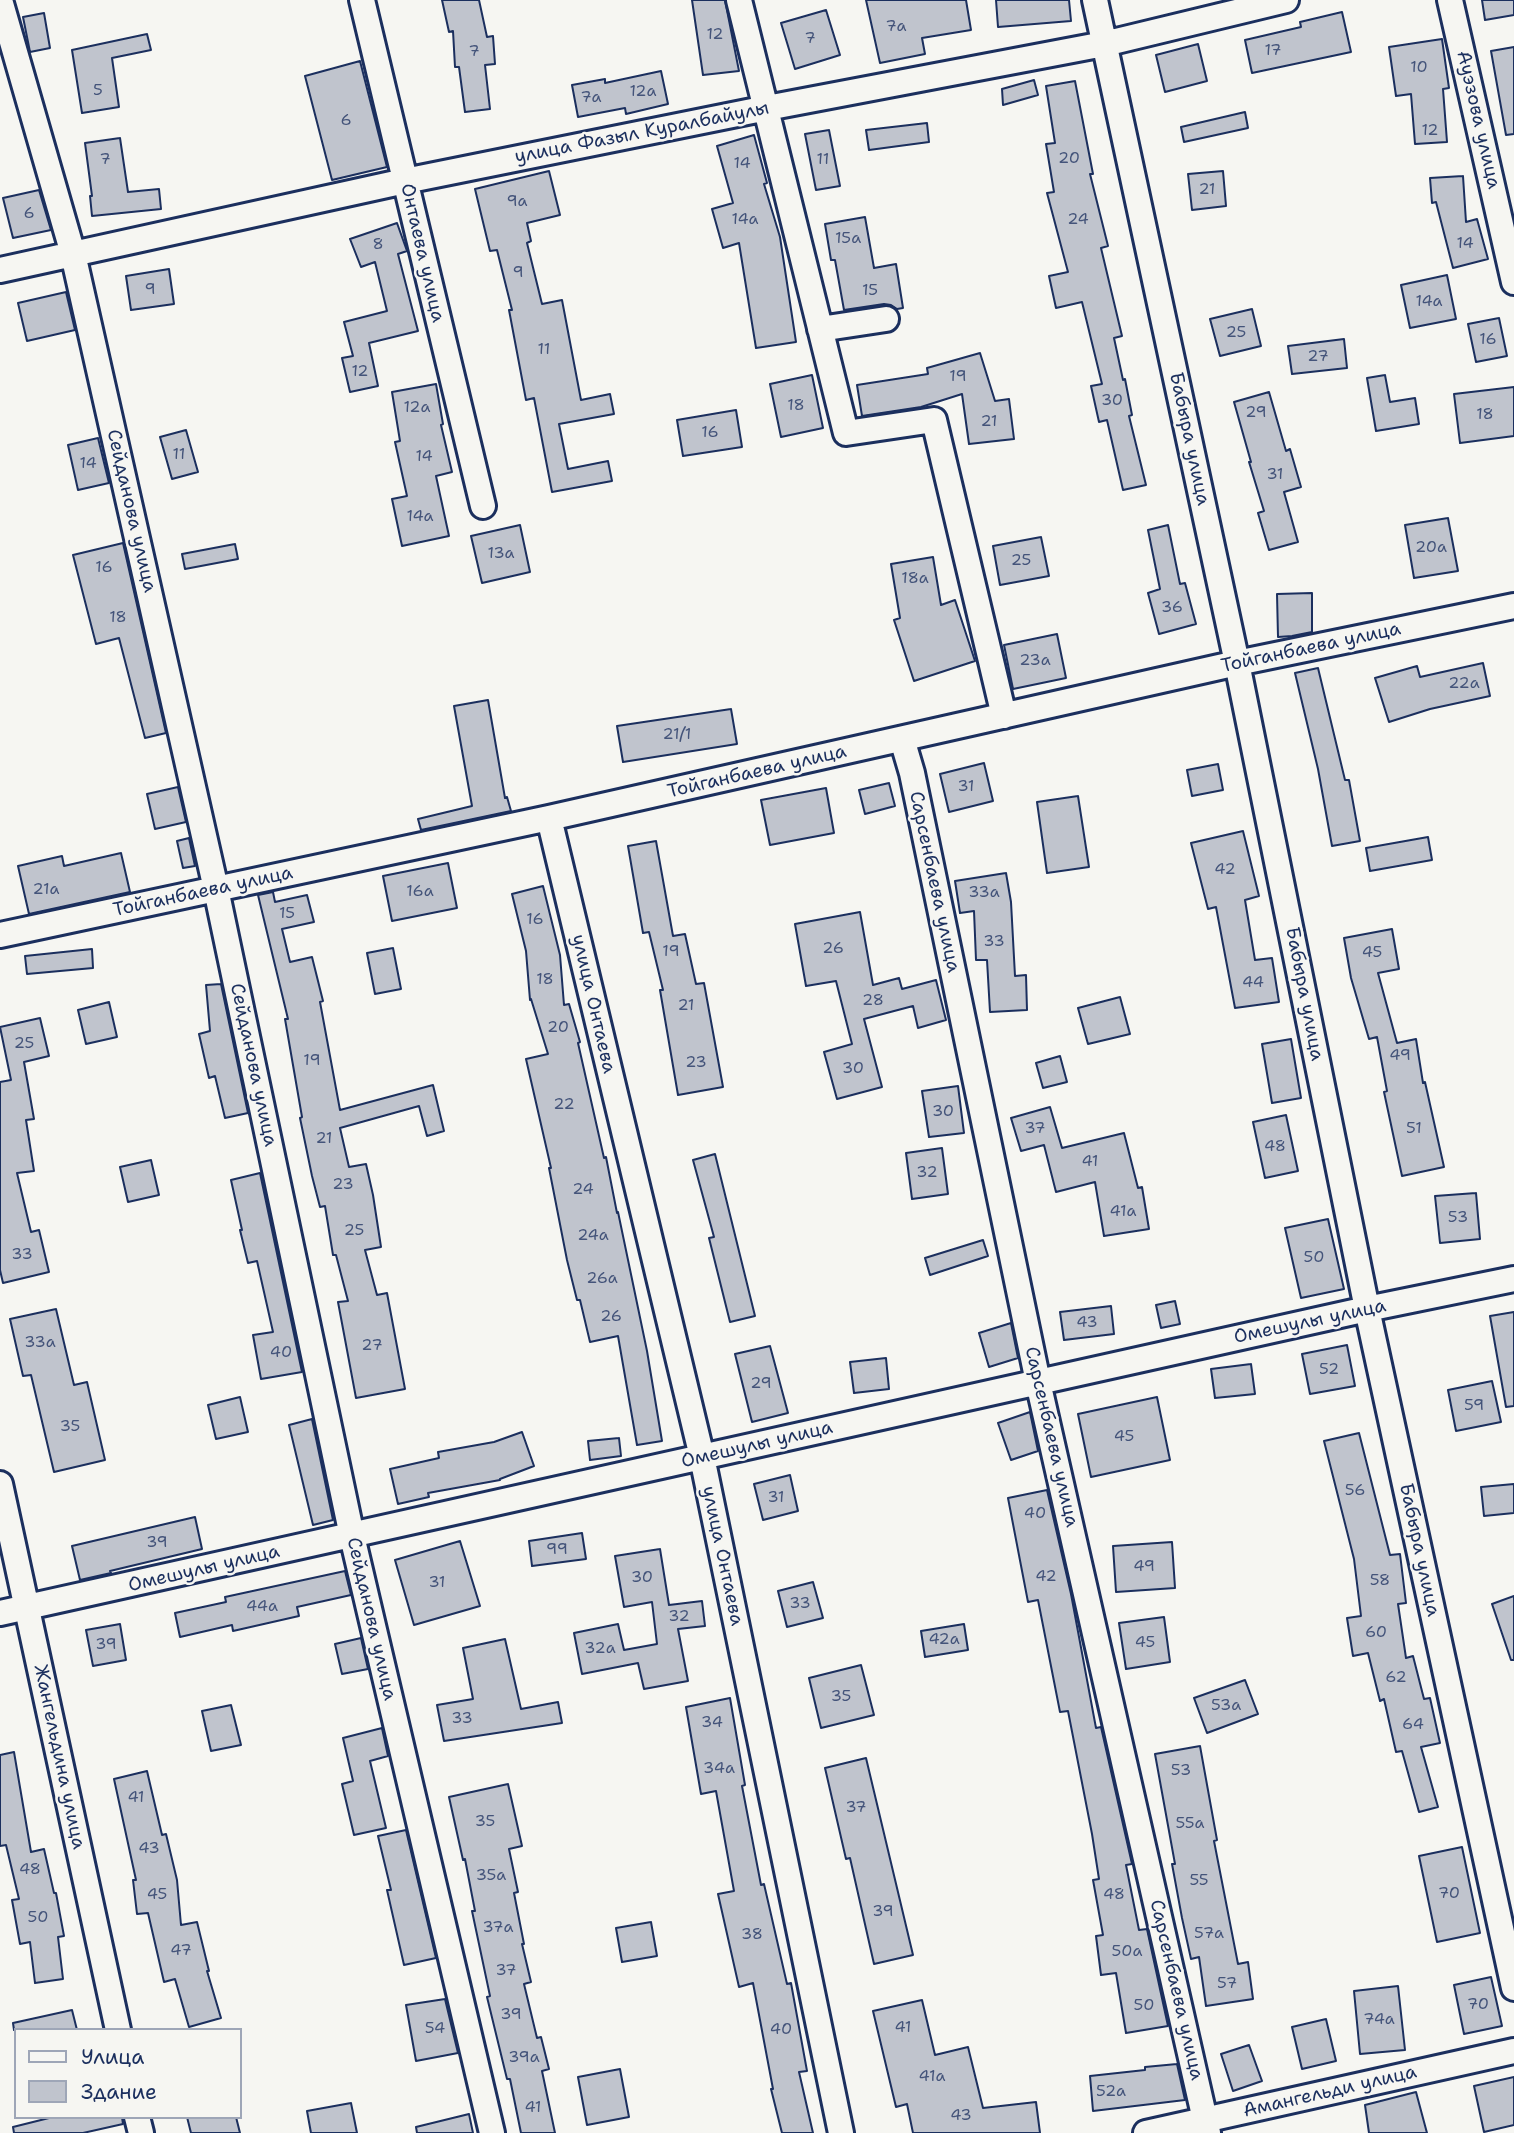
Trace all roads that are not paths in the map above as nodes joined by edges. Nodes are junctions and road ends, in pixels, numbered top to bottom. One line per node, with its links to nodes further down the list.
1 (0, 0): 10 (street, Сейданова улица)
2 (362, 0): 9 (street, Онтаева улица)
3 (739, 0): 8 (street)
4 (1095, 0): 7 (street, Бабыра улица)
5 (1286, 0): 7 (street, улица Фазыл Куралбайулы)
6 (1450, 0): 12 (street, Ауэзова улица)
7 (1104, 44): 8 (street, улица Фазыл Куралбайулы); 17 (street, Бабыра улица)
8 (767, 108): 9 (street, улица Фазыл Куралбайулы); 14 (street)
9 (405, 181): 10 (street, улица Фазыл Куралбайулы); 15 (street, Онтаева улица)
10 (73, 254): 11 (street, улица Фазыл Куралбайулы); 21 (street, Сейданова улица)
11 (0, 270)
12 (1514, 282)
13 (886, 319): 14 (street)
14 (820, 329): 18 (street)
15 (483, 506)
16 (1514, 606): 17 (street, Тойганбаева улица)
17 (1237, 663): 18 (street, Тойганбаева улица); 24 (street, Бабыра улица)
18 (1004, 716): 19 (street, Тойганбаева улица)
19 (902, 739): 20 (street, Тойганбаева улица); 25 (street, Сарсенбаева улица)
20 (549, 818): 21 (street, Тойганбаева улица); 26 (street, улица Онтаева)
21 (216, 889): 22 (street, Тойганбаева улица); 28 (street, Сейданова улица)
22 (0, 935)
23 (1514, 1279): 24 (street, Омешулы улица)
24 (1367, 1309): 25 (street, Омешулы улица); 31 (street, Бабыра улица)
25 (1038, 1382): 26 (street, Омешулы улица); 34 (street, Сарсенбаева улица)
26 (702, 1457): 28 (street, Омешулы улица); 36 (street, улица Онтаева)
27 (0, 1484): 29 (street, Жангельдина улица)
28 (352, 1536): 29 (street, Омешулы улица); 35 (street, Сейданова улица)
29 (27, 1609): 30 (street, Омешулы улица); 32 (street, Жангельдина улица)
30 (0, 1613)
31 (1514, 1989)
32 (118, 2028)
33 (1514, 2051): 34 (street, Амангельди улица)
34 (1206, 2127): 37 (street, Амангельди улица)
35 (492, 2133)
36 (841, 2133)
37 (1146, 2133)

